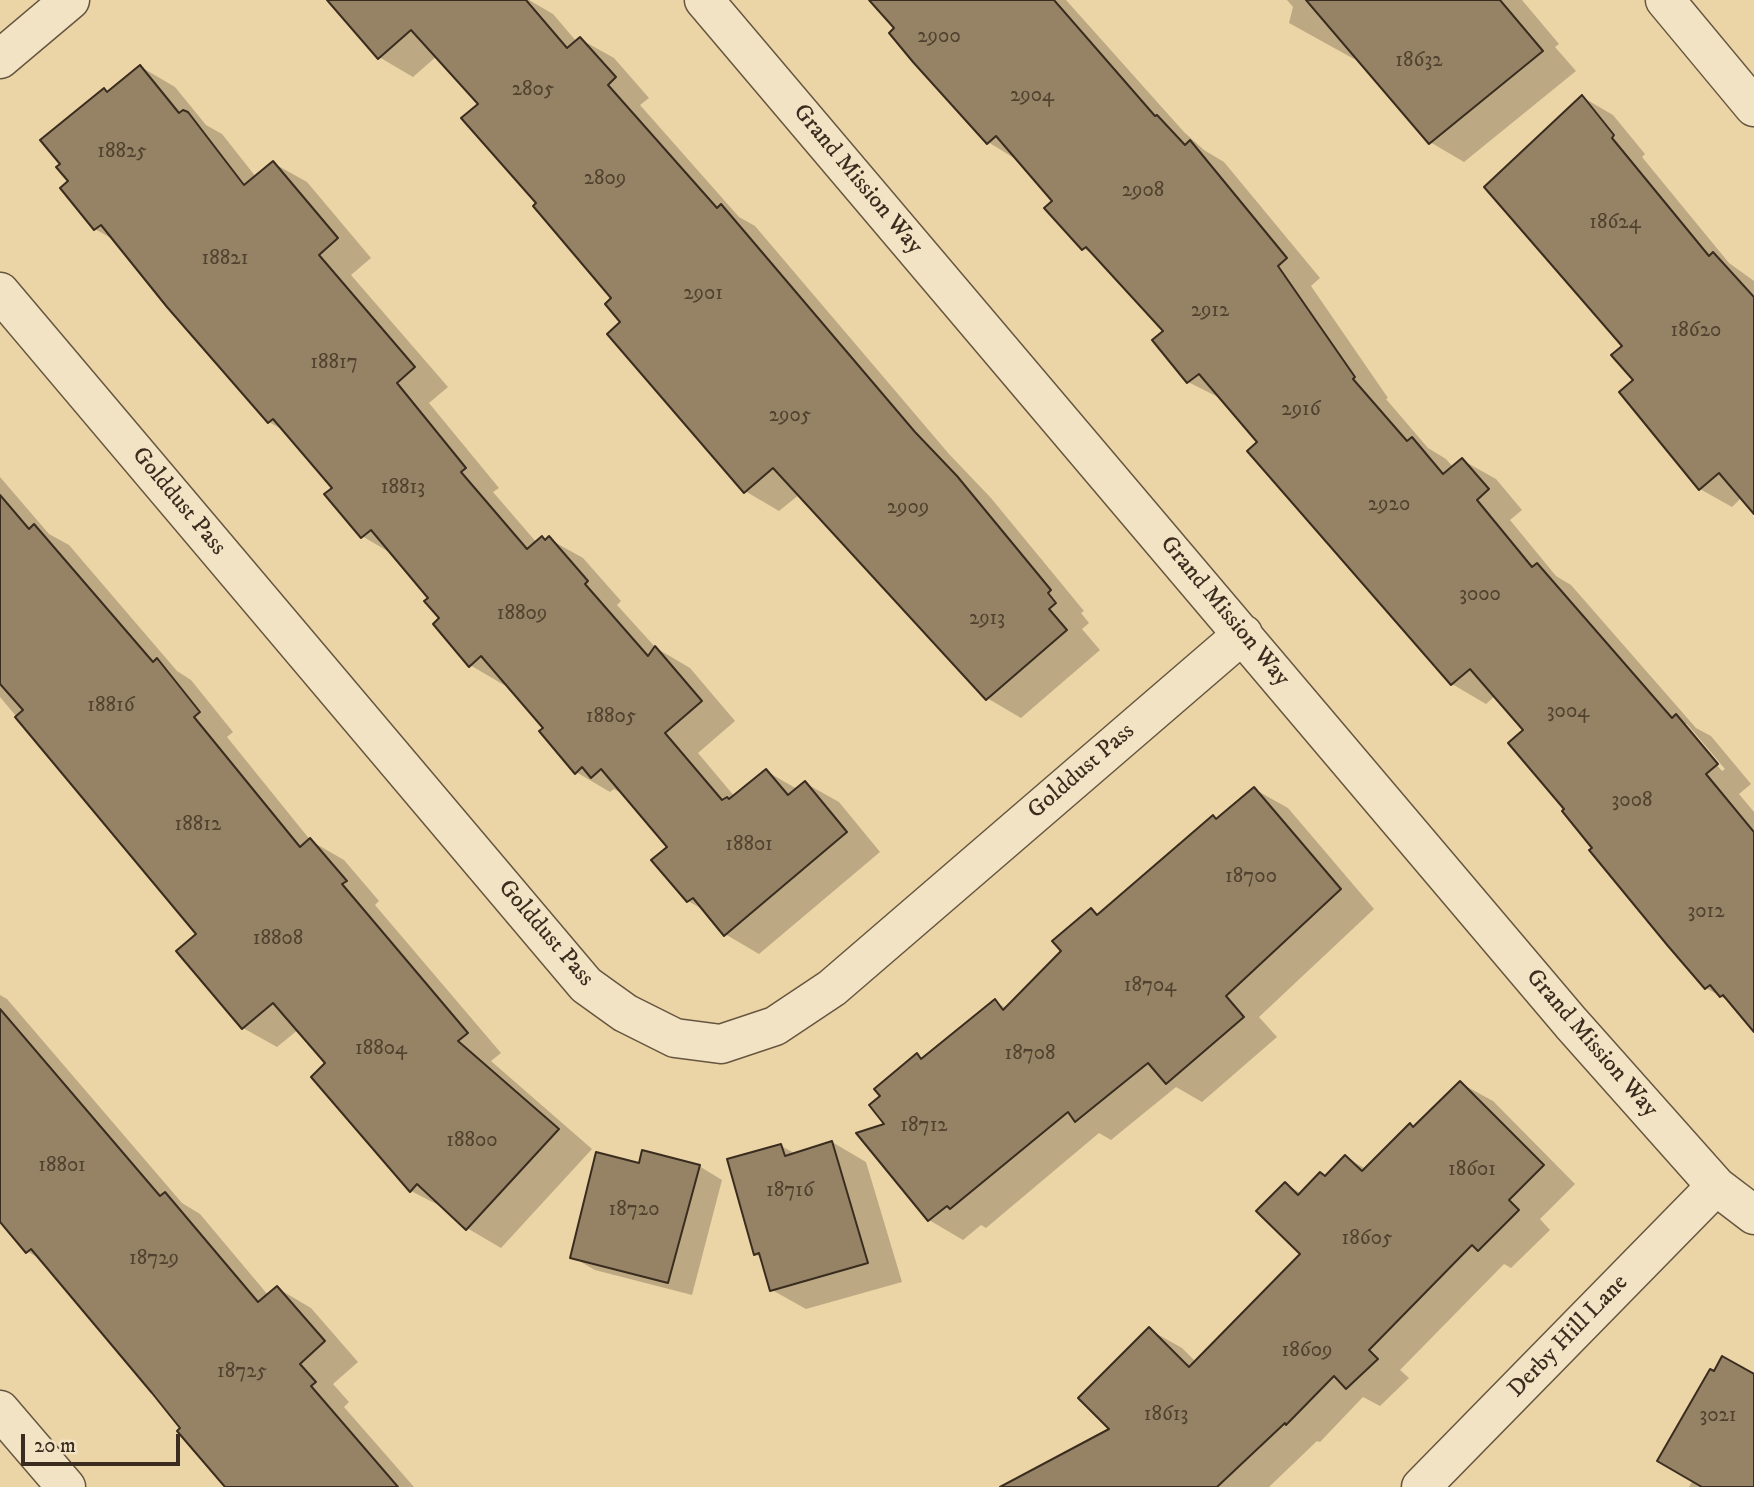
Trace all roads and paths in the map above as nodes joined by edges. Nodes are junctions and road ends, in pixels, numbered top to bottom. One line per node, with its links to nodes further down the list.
1 (70, 0): 4 (street)
2 (704, 0): 7 (street, Grand Mission Way)
3 (1665, 0): 5 (street)
4 (0, 59)
5 (1754, 107)
6 (0, 292): 7 (street, Golddust Pass)
7 (1243, 634): 8 (street, Grand Mission Way)
8 (1716, 1186): 9 (street, Grand Mission Way); 12 (street, Derby Hill Lane)
9 (1754, 1214)
10 (0, 1410): 11 (street)
11 (66, 1487)
12 (1421, 1487)

